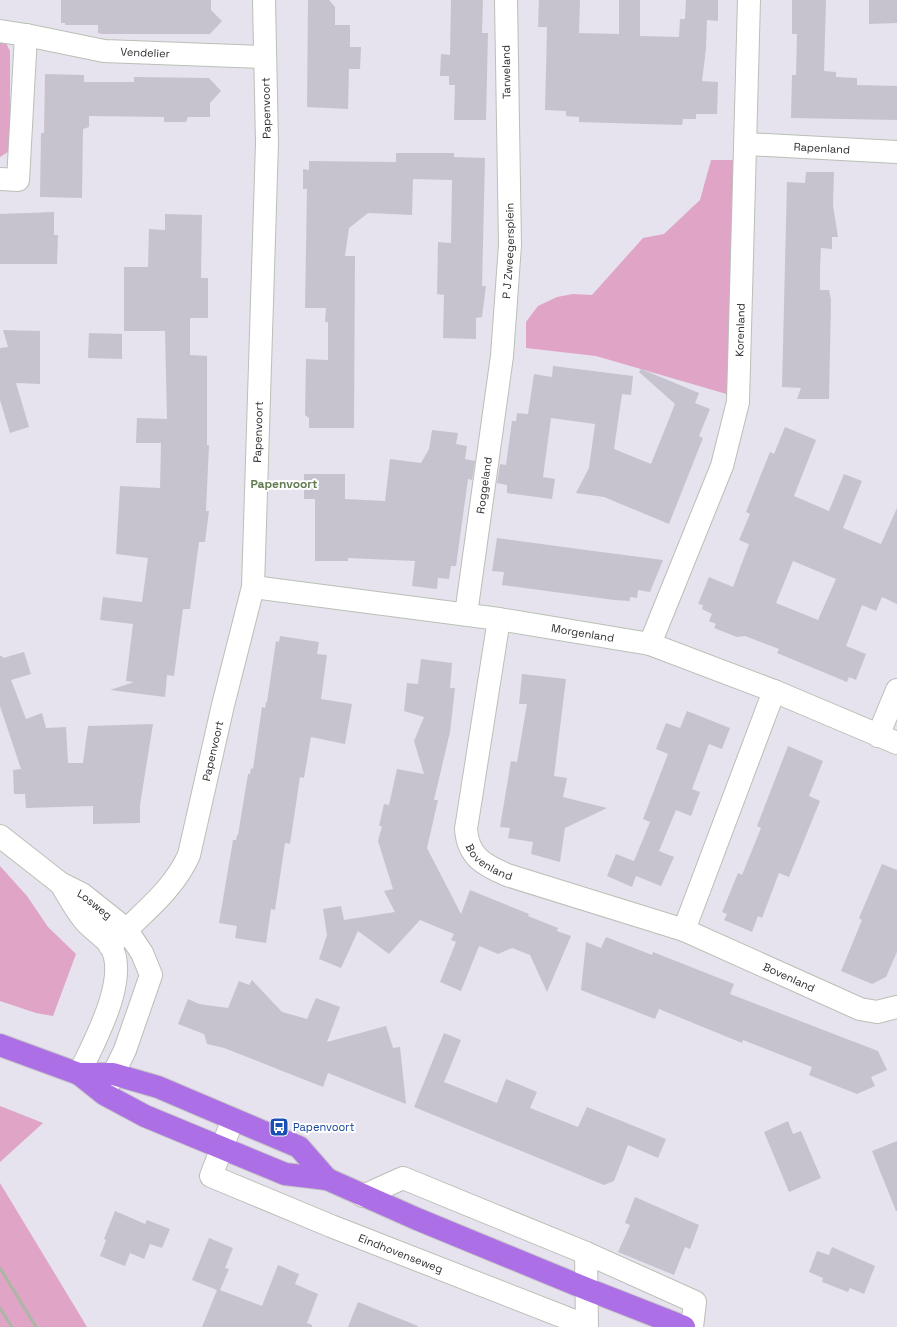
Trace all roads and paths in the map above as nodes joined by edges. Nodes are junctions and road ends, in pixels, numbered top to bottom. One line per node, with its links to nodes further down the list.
1 (264, 0): 6 (street, Papenvoort)
2 (506, 0): 7 (street, Tarweland)
3 (749, 0): 8 (street, Korenland)
4 (0, 31): 5 (street, Vendelier)
5 (26, 35): 6 (street, Vendelier); 10 (street)
6 (265, 57): 12 (street, Papenvoort)
7 (507, 144): 11 (street, P J Zweegersplein)
8 (746, 144): 9 (street, Rapenland); 15 (street, Korenland)
9 (897, 152)
10 (0, 179)
11 (502, 356): 13 (street, Roggeland)
12 (253, 587): 13 (street, Morgenland); 21 (street, Papenvoort)
13 (466, 614): 14 (street, Morgenland)
14 (499, 619): 15 (street, Morgenland); 22 (street, Bovenland)
15 (650, 644): 17 (street, Morgenland)
16 (897, 690): 18 (street)
17 (774, 691): 18 (street, Morgenland); 22 (street)
18 (888, 740)
19 (0, 836): 20 (street, Losweg)
20 (60, 883): 21 (street, Losweg); 23 (street, Losweg)
21 (126, 929): 23 (street, Papenvoort); 27 (street)
22 (684, 930): 24 (street, Bovenland)
23 (110, 946): 26 (street)
24 (896, 1011)
25 (0, 1045): 26 (main road)
26 (79, 1074): 27 (main road); 28 (main road)
27 (113, 1074): 28 (street); 29 (main road)
28 (104, 1094): 30 (main road)
29 (233, 1119): 30 (street, Eindhovenseweg); 31 (main road)
30 (221, 1148): 31 (main road); 34 (street, Eindhovenseweg)
31 (327, 1179): 32 (main road)
32 (363, 1196): 33 (street); 34 (main road)
33 (586, 1253): 34 (street, Eindhovenseweg); 36 (street)
34 (587, 1290): 35 (main road)
35 (684, 1327)
36 (692, 1327)

